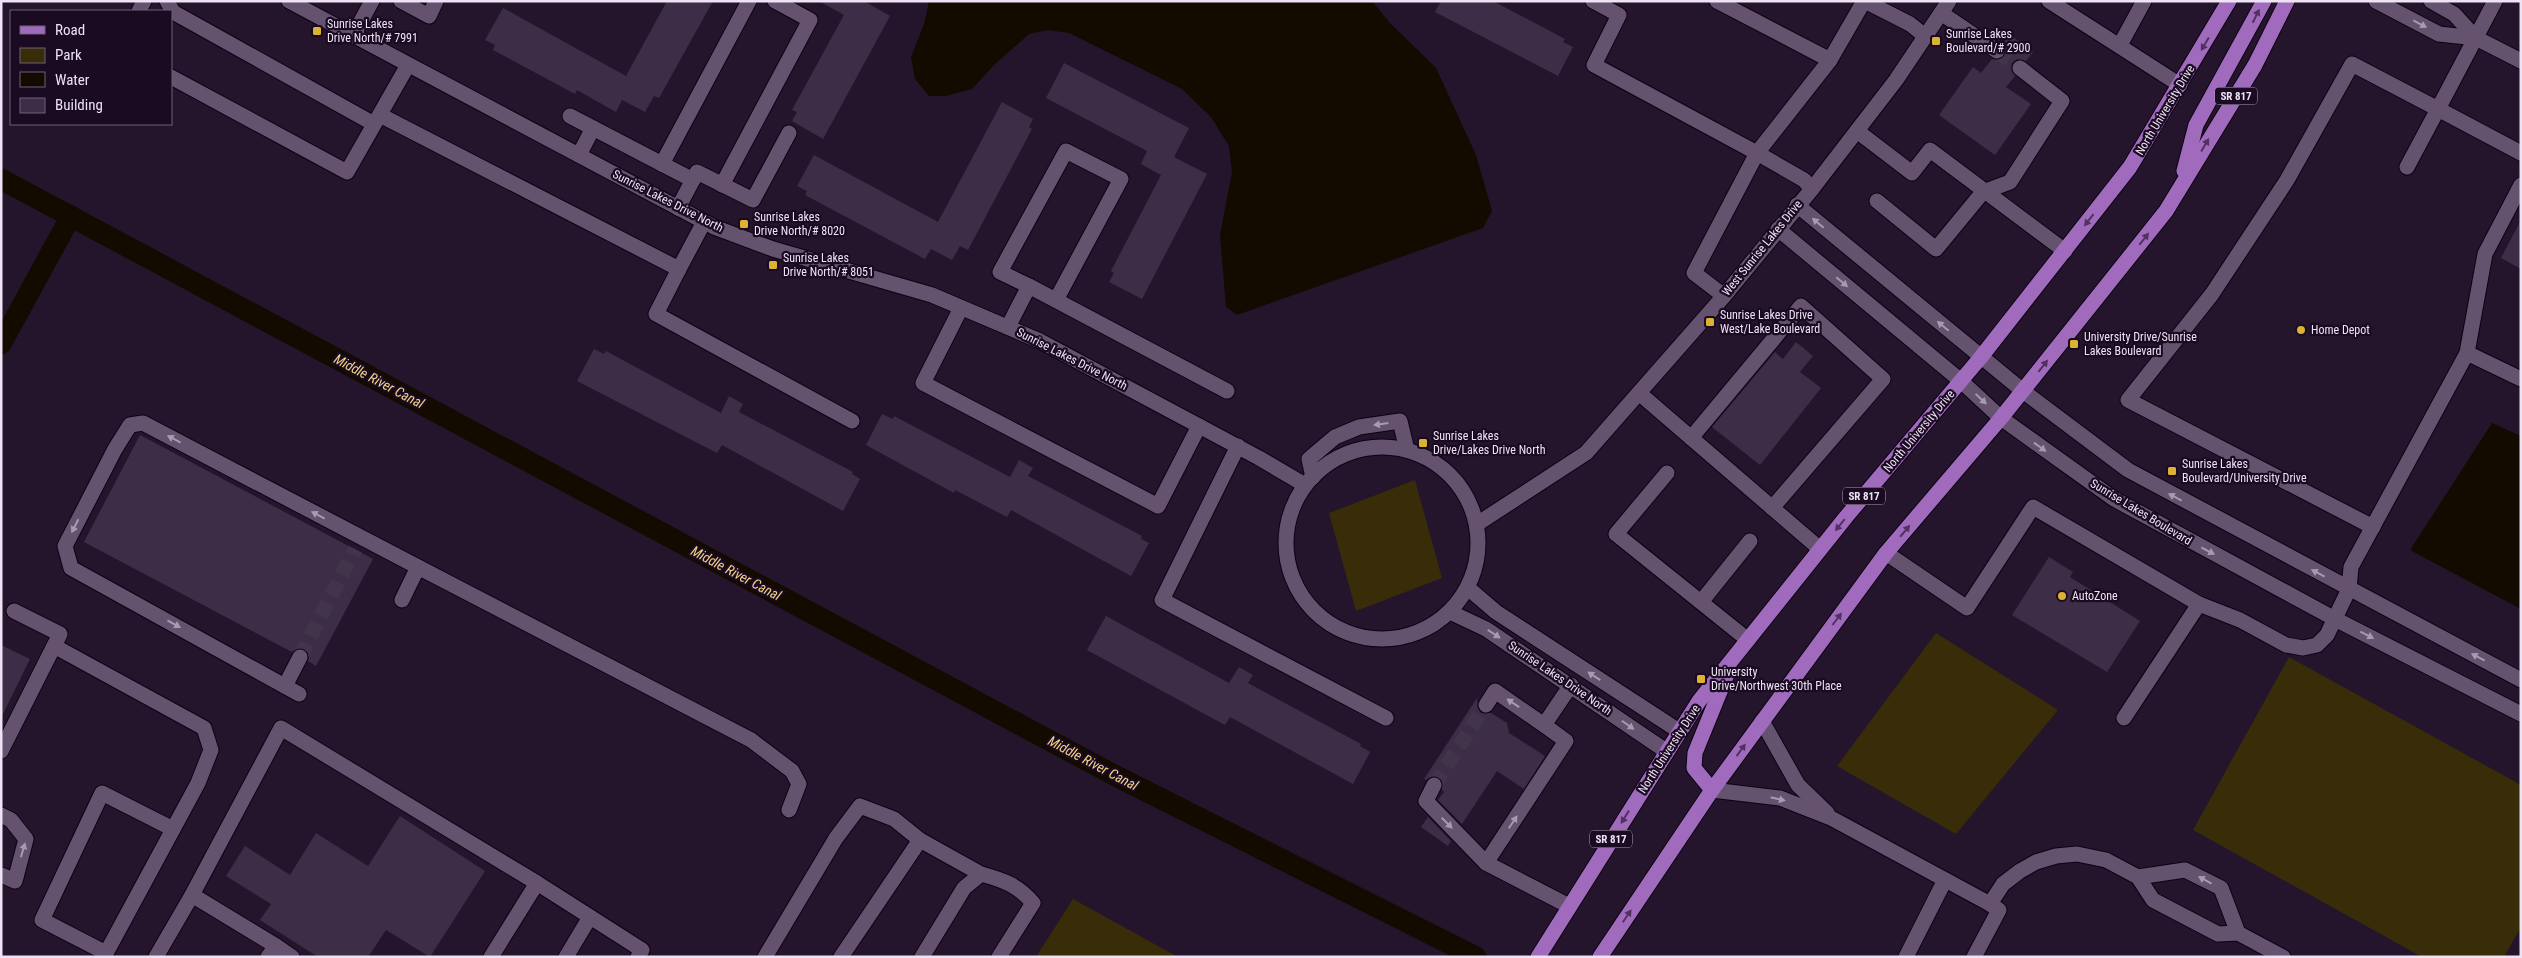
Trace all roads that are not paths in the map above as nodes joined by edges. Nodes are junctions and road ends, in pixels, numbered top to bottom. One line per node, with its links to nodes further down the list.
1 (289, 1): 20 (street, Sunrise Lakes Drive North)
2 (372, 1): 20 (street)
3 (401, 1): 4 (street)
4 (436, 1)
5 (749, 1): 40 (street)
6 (775, 1): 43 (street)
7 (1593, 1): 37 (street)
8 (1717, 1): 25 (street)
9 (1865, 1): 21 (street); 25 (street)
10 (2049, 1): 23 (street)
11 (2144, 1): 23 (street)
12 (2229, 1): 30 (main road, North University Drive / SR 817, one-way to 30)
13 (2264, 1): 45 (main road, one-way to 13)
14 (2286, 1): 45 (main road, SR 817, one-way to 14)
15 (2376, 1): 22 (street, one-way to 22)
16 (2431, 1): 22 (street)
17 (2495, 1): 22 (street)
18 (1945, 7): 21 (street, West Sunrise Lakes Drive); 24 (street)
19 (172, 10): 33 (street)
20 (353, 36): 27 (street, Sunrise Lakes Drive North)
21 (1925, 36): 35 (street, West Sunrise Lakes Drive)
22 (2476, 38): 26 (street); 31 (street)
23 (2120, 45): 30 (street)
24 (1998, 51)
25 (1830, 60): 37 (street)
26 (2521, 61)
27 (408, 65): 33 (street); 39 (street, Sunrise Lakes Drive North)
28 (2020, 68): 47 (street)
29 (172, 78): 33 (street)
30 (2180, 84): 53 (main road, North University Drive / SR 817, one-way to 53)
31 (2438, 110): 38 (street); 41 (street); 77 (street)
32 (570, 116): 34 (street)
33 (377, 120): 54 (street)
34 (593, 128): 39 (street); 40 (street)
35 (1857, 131): 46 (street, West Sunrise Lakes Drive); 47 (street)
36 (789, 133): 43 (street)
37 (1757, 153): 46 (street); 56 (street)
38 (2521, 153)
39 (579, 155): 50 (street, Sunrise Lakes Drive North)
40 (662, 164): 42 (street)
41 (2407, 167)
42 (693, 180): 43 (street); 50 (street)
43 (722, 185)
44 (2521, 185): 60 (street)
45 (2180, 187): 65 (main road, SR 817, one-way to 45)
46 (1812, 189): 49 (street, West Sunrise Lakes Drive)
47 (1983, 192): 48 (street); 53 (street)
48 (1877, 201)
49 (1797, 205): 52 (street, West Sunrise Lakes Drive); 61 (street, one-way to 49)
50 (678, 208): 51 (street, Sunrise Lakes Drive North)
51 (704, 222): 54 (street); 58 (street, Sunrise Lakes Drive North)
52 (1778, 229): 56 (street, West Sunrise Lakes Drive); 63 (street, Sunrise Lakes Boulevard, one-way to 63)
53 (2065, 251): 61 (main road, North University Drive / SR 817)
54 (679, 269): 68 (street)
55 (1029, 286): 57 (street); 57 (street); 59 (street)
56 (1724, 296): 66 (street, West Sunrise Lakes Drive)
57 (1056, 300): 64 (street)
58 (961, 308): 59 (street, Sunrise Lakes Drive North); 69 (street)
59 (1008, 328): 69 (street, Sunrise Lakes Drive North)
60 (2467, 352): 62 (street); 77 (street)
61 (1981, 357): 63 (main road, North University Drive / SR 817); 65 (street)
62 (2521, 379)
63 (1961, 380): 67 (street, Sunrise Lakes Boulevard, one-way to 67); 79 (main road, North University Drive / SR 817, one-way to 79)
64 (1227, 391)
65 (2023, 391): 67 (main road, SR 817); 83 (street, one-way to 65)
66 (1639, 393): 70 (street); 76 (street, West Sunrise Lakes Drive)
67 (2002, 418): 80 (main road, SR 817, one-way to 67); 89 (street, Sunrise Lakes Boulevard, one-way to 89)
68 (852, 421)
69 (1200, 426): 71 (street, Sunrise Lakes Drive North)
70 (1691, 438): 75 (street); 75 (street)
71 (1238, 446): 74 (street, Sunrise Lakes Drive North); 100 (street)
72 (1407, 450): 74 (street); 74 (street, one-way to 74); 76 (street)
73 (1667, 473): 85 (street)
74 (1309, 481): 88 (street)
75 (1772, 508): 79 (street)
76 (1477, 524): 82 (street)
77 (2373, 527): 83 (street)
78 (1750, 541): 85 (street)
79 (1820, 549): 90 (main road, North University Drive / SR 817)
80 (1886, 553): 86 (street); 102 (main road, SR 817, one-way to 80)
81 (418, 567): 84 (street); 96 (street, one-way to 96); 109 (street)
82 (1468, 588): 88 (street); 104 (street, Sunrise Lakes Drive North, one-way to 82)
83 (2349, 589): 89 (street); 94 (street, one-way to 83)
84 (402, 600)
85 (1701, 602): 90 (street)
86 (2199, 604): 89 (street); 101 (street)
87 (14, 611): 91 (street)
88 (1450, 612): 95 (street, Sunrise Lakes Drive North, one-way to 95)
89 (2335, 619): 99 (street, Sunrise Lakes Boulevard, one-way to 99)
90 (1748, 640): 93 (main road, North University Drive / SR 817)
91 (54, 646): 105 (street); 112 (street)
92 (300, 657): 96 (street)
93 (1734, 657): 104 (main road, North University Drive / SR 817); 108 (main road)
94 (2521, 680)
95 (1571, 685): 103 (street); 106 (street, Sunrise Lakes Drive North, one-way to 106)
96 (285, 686): 97 (street)
97 (299, 694)
98 (1486, 705): 103 (street, one-way to 98)
99 (2521, 714)
100 (1386, 718)
101 (2124, 718)
102 (1762, 720): 108 (main road, SR 817, one-way to 102); 111 (street)
103 (1544, 725): 114 (street, one-way to 103)
104 (1679, 731): 106 (main road, North University Drive / SR 817)
105 (1, 751)
106 (1666, 751): 122 (main road, North University Drive / SR 817, one-way to 122)
107 (1434, 785): 114 (street, one-way to 114)
108 (1712, 790): 111 (street, one-way to 111); 137 (main road, SR 817, one-way to 108)
109 (789, 810)
110 (1, 815): 116 (street, one-way to 110)
111 (1831, 818): 118 (street)
112 (173, 829): 127 (street); 127 (street)
113 (920, 840): 115 (street); 133 (street); 134 (street)
114 (1486, 863): 122 (street)
115 (981, 874): 135 (street); 136 (street)
116 (1, 875)
117 (2138, 877): 121 (street); 124 (street); 124 (street, one-way to 117)
118 (1945, 880): 121 (street); 138 (street)
119 (537, 883): 120 (street); 123 (street); 131 (street)
120 (192, 895): 125 (street); 129 (street)
121 (1990, 904): 139 (street)
122 (1569, 906): 126 (main road, North University Drive / SR 817)
123 (590, 918): 128 (street); 132 (street)
124 (2238, 933): 140 (street)
125 (272, 952): 130 (street)
126 (1540, 952)
127 (105, 955)
128 (644, 955)
129 (156, 957)
130 (292, 957)
131 (491, 957)
132 (566, 957)
133 (765, 957)
134 (841, 957)
135 (922, 957)
136 (999, 957)
137 (1600, 957)
138 (1906, 957)
139 (1974, 957)
140 (2283, 957)

